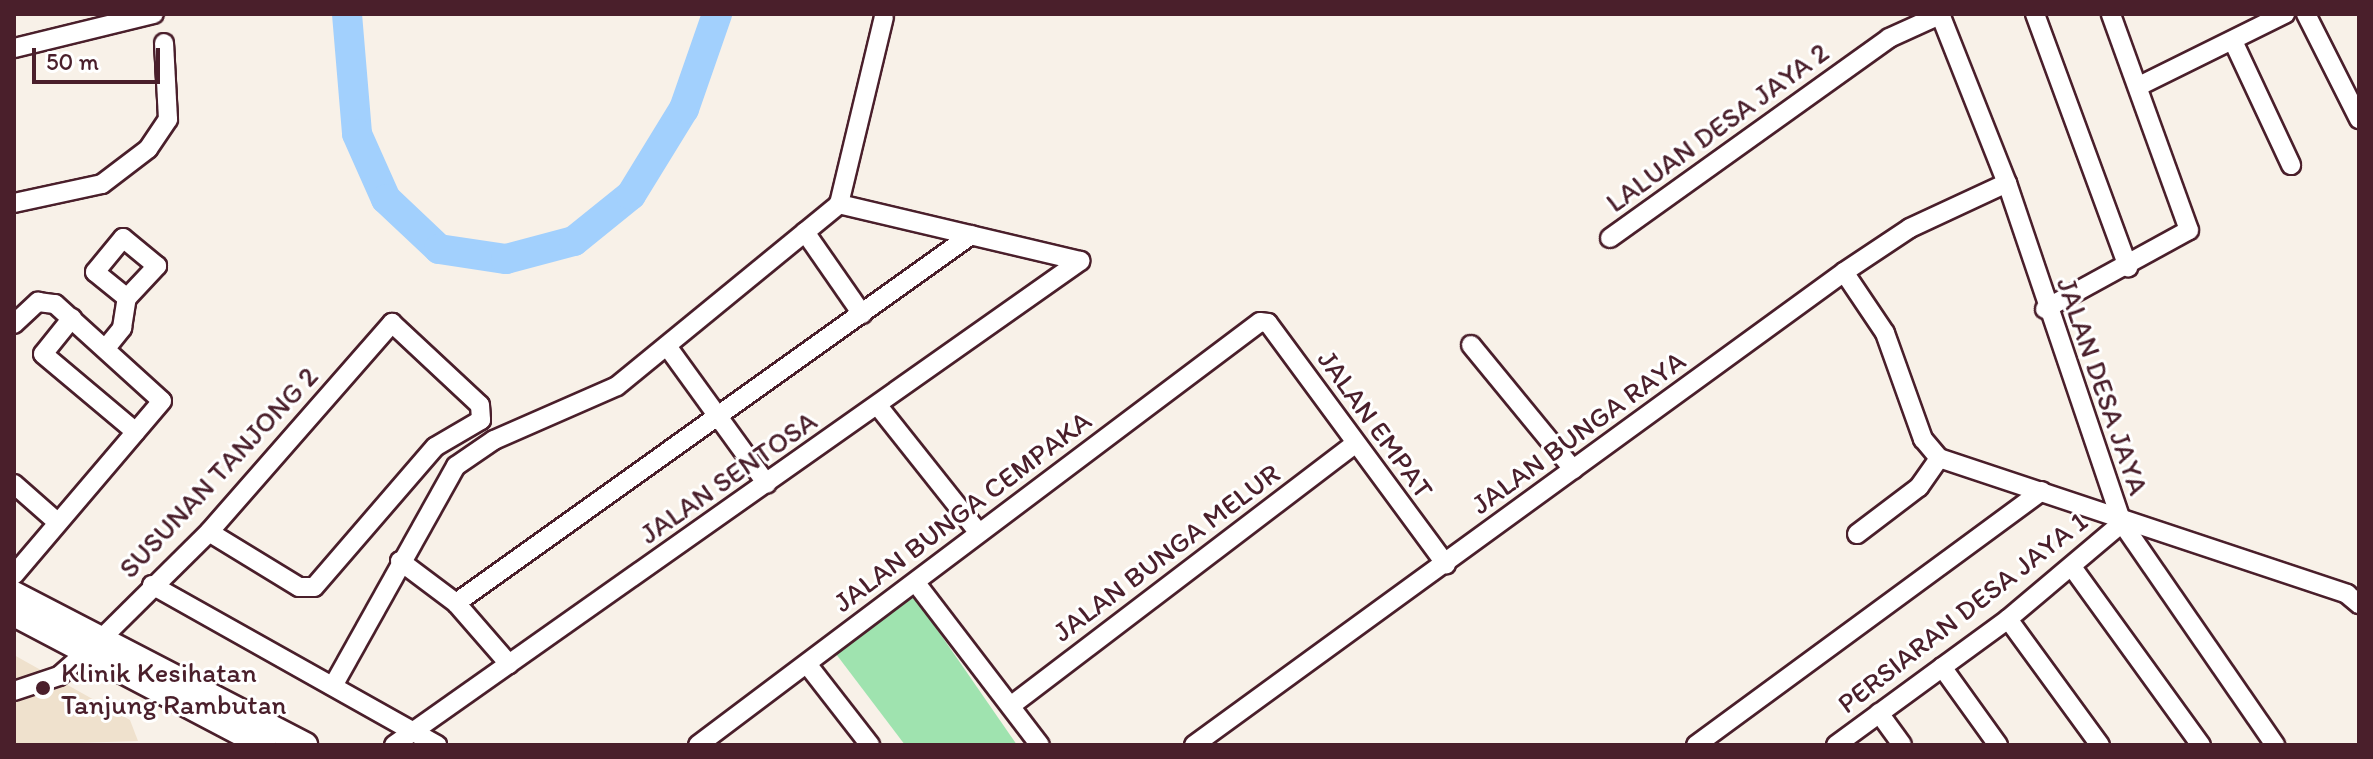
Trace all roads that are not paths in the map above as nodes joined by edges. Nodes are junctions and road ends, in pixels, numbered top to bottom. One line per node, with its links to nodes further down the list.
1 (154, 14): 10 (street)
2 (1941, 14): 14 (street, JALAN DESA JAYA); 19 (street, LALUAN DESA JAYA 2)
3 (2035, 14): 20 (street)
4 (2111, 14): 11 (street)
5 (2285, 14): 8 (street)
6 (2306, 14): 12 (street)
7 (884, 17): 16 (street)
8 (2233, 41): 11 (street); 13 (street)
9 (164, 43): 15 (street)
10 (14, 48)
11 (2139, 86): 20 (street)
12 (2359, 119)
13 (2291, 165)
14 (2007, 183): 21 (street, JALAN BUNGA RAYA); 23 (street, JALAN DESA JAYA)
15 (14, 203)
16 (839, 204): 17 (street); 18 (street)
17 (805, 232): 24 (street); 29 (street)
18 (971, 235): 24 (street); 31 (street, JALAN SENTOSA)
19 (1610, 238)
20 (2128, 267): 23 (street)
21 (1844, 272): 35 (street); 36 (street, JALAN BUNGA RAYA)
22 (127, 298): 30 (street)
23 (2045, 309): 41 (street, JALAN DESA JAYA)
24 (862, 314): 32 (street)
25 (72, 318): 27 (street); 30 (street); 33 (street)
26 (1260, 322): 34 (street, JALAN EMPAT); 43 (street, JALAN BUNGA CEMPAKA)
27 (14, 324)
28 (1471, 345): 36 (street)
29 (667, 346): 32 (street); 45 (street)
30 (106, 348): 33 (street)
31 (878, 406): 38 (street, JALAN SENTOSA); 43 (street)
32 (718, 416): 38 (street); 52 (street)
33 (136, 432): 40 (street)
34 (1354, 444): 46 (street, JALAN EMPAT); 62 (street, JALAN BUNGA MELUR)
35 (1939, 458): 39 (street); 44 (street)
36 (1573, 469): 46 (street, JALAN BUNGA RAYA)
37 (14, 484): 40 (street)
38 (767, 484): 57 (street, JALAN SENTOSA)
39 (2042, 491): 41 (street); 72 (street)
40 (56, 521): 48 (street)
41 (2122, 523): 47 (street, PERSIARAN DESA JAYA 1); 53 (street); 78 (street, JALAN DESA JAYA)
42 (209, 532): 42 (street, SUSUNAN TANJONG 2); 50 (street, SUSUNAN TANJONG 2)
43 (979, 533): 49 (street, JALAN BUNGA CEMPAKA)
44 (1857, 534)
45 (400, 561): 52 (street); 60 (street)
46 (1446, 564): 71 (street, JALAN BUNGA RAYA)
47 (2072, 567): 55 (street, PERSIARAN DESA JAYA 1); 77 (street)
48 (14, 575)
49 (916, 583): 58 (street, JALAN BUNGA CEMPAKA); 62 (street)
50 (152, 585): 56 (street, SUSUNAN TANJONG 2); 60 (street)
51 (14, 594): 56 (main road)
52 (456, 603): 57 (street)
53 (2359, 604)
54 (14, 614): 56 (main road)
55 (2008, 619): 59 (street, PERSIARAN DESA JAYA 1); 76 (street)
56 (92, 645): 61 (street, SUSUNAN TANJONG 2); 64 (main road)
57 (509, 664): 65 (street, JALAN SENTOSA)
58 (807, 664): 68 (street, JALAN BUNGA CEMPAKA); 69 (street)
59 (1942, 667): 63 (street, PERSIARAN DESA JAYA 1); 75 (street)
60 (333, 686): 65 (street)
61 (14, 691)
62 (1012, 705): 70 (street)
63 (1879, 713): 73 (street, PERSIARAN DESA JAYA 1); 74 (street)
64 (253, 737): 66 (main road)
65 (408, 741): 67 (street)
66 (305, 745)
67 (437, 745)
68 (698, 745)
69 (870, 745)
70 (1040, 745)
71 (1194, 745)
72 (1696, 745)
73 (1836, 745)
74 (1902, 745)
75 (1998, 745)
76 (2100, 745)
77 (2201, 745)
78 (2275, 745)

